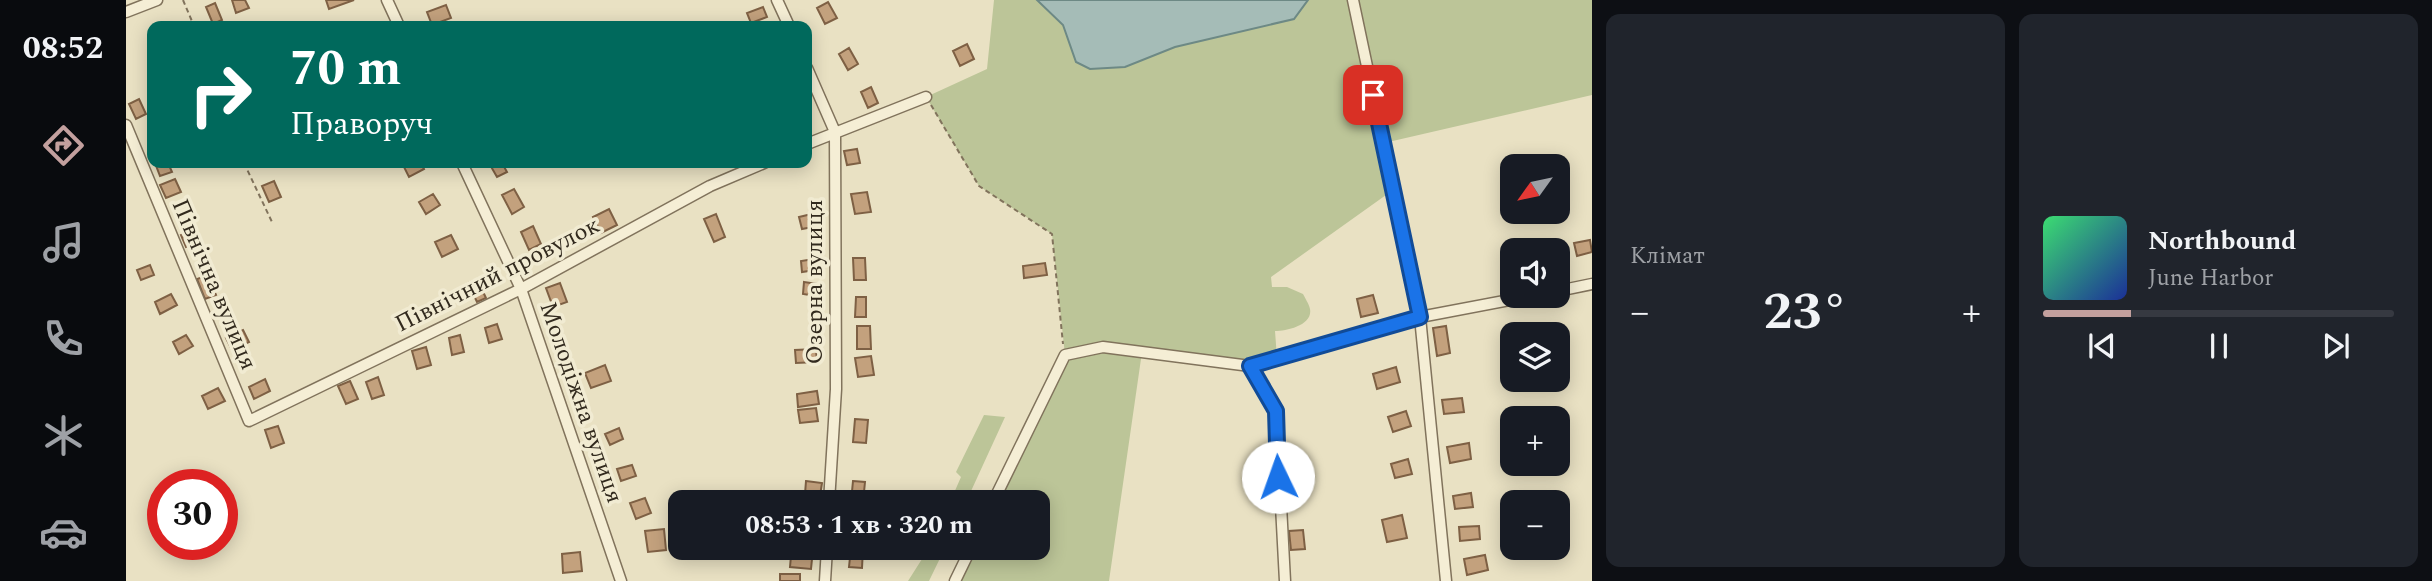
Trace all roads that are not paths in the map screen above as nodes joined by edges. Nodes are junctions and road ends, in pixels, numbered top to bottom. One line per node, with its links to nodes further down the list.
1 (157, 0): 5 (street)
2 (387, 0): 6 (street)
3 (777, 0): 7 (street)
4 (1353, 1): 19 (street)
5 (126, 12)
6 (397, 21)
7 (787, 21)
8 (812, 79): 11 (street, Озерна вулиця)
9 (926, 97): 11 (street)
10 (126, 125): 21 (street, Північна вулиця)
11 (835, 132): 12 (street); 22 (street, Озерна вулиця)
12 (812, 142)
13 (464, 168): 16 (street, Молодіжна вулиця)
14 (752, 168): 16 (street, Північний провулок)
15 (1592, 284): 17 (street)
16 (520, 289): 21 (street, Північний провулок); 26 (street, Молодіжна вулиця)
17 (1570, 289)
18 (1500, 302): 19 (street)
19 (1420, 317): 20 (street); 30 (street)
20 (1250, 366): 23 (street); 29 (street)
21 (249, 421)
22 (830, 490)
23 (999, 490)
24 (826, 560): 27 (street)
25 (965, 560): 28 (street)
26 (621, 581)
27 (825, 581)
28 (954, 581)
29 (1285, 581)
30 (1446, 581)

